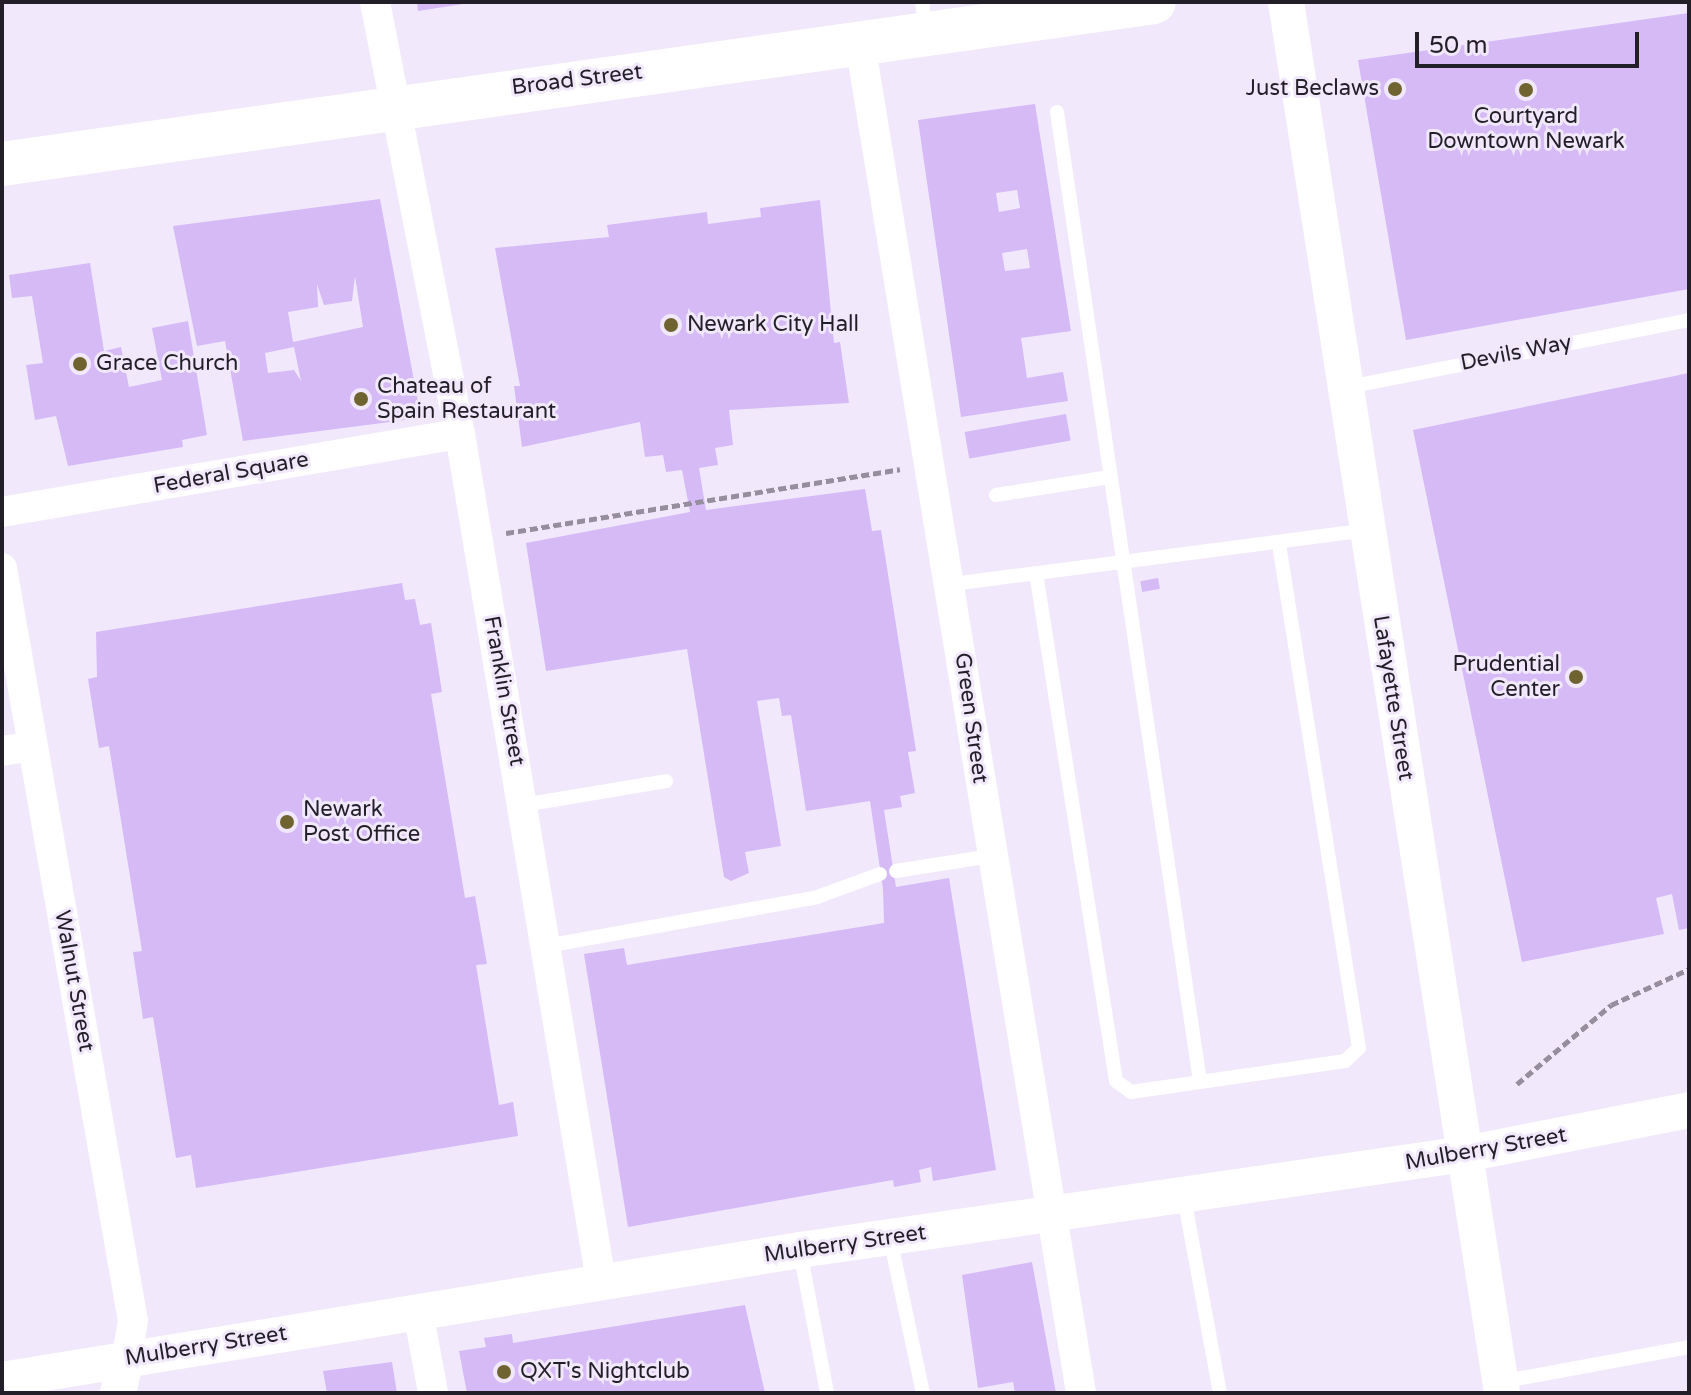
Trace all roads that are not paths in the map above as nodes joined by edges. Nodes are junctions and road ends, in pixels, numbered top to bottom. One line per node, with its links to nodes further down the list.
1 (375, 2): 6 (street, Franklin Street)
2 (1154, 2): 4 (main road, Broad Street)
3 (1286, 2): 10 (street, Lafayette Street)
4 (924, 18): 5 (main road, Broad Street)
5 (860, 43): 6 (main road, Broad Street); 20 (street, Green Street)
6 (392, 104): 8 (main road, Broad Street); 11 (street, Franklin Street)
7 (1057, 112): 12 (lane)
8 (2, 164)
9 (1689, 320): 10 (lane, Devils Way)
10 (1343, 388): 15 (street, Lafayette Street)
11 (460, 434): 14 (street, Federal Square); 24 (street, Franklin Street)
12 (1110, 477): 13 (lane); 17 (lane)
13 (996, 495)
14 (2, 512)
15 (1366, 530): 16 (lane); 31 (street, Lafayette Street)
16 (1279, 544): 17 (lane); 29 (lane)
17 (1120, 564): 19 (lane); 29 (lane)
18 (2, 568): 21 (street, Walnut Street)
19 (1036, 573): 20 (lane); 29 (lane)
20 (952, 584): 25 (street, Green Street)
21 (32, 746): 22 (street); 39 (street, Walnut Street)
22 (2, 751)
23 (666, 781): 24 (lane)
24 (523, 805): 28 (street, Franklin Street)
25 (991, 856): 26 (lane); 33 (street, Green Street)
26 (896, 871)
27 (880, 874): 28 (lane)
28 (546, 946): 36 (street, Franklin Street)
29 (1200, 1082)
30 (1689, 1110): 31 (street, Mulberry Street)
31 (1465, 1154): 32 (street, Mulberry Street); 41 (street, Lafayette Street)
32 (1184, 1196): 33 (street, Mulberry Street); 46 (lane)
33 (1049, 1214): 34 (street, Mulberry Street); 45 (street, Green Street)
34 (890, 1238): 35 (street, Mulberry Street); 44 (lane)
35 (800, 1250): 36 (street, Mulberry Street); 43 (lane)
36 (601, 1281): 37 (street, Mulberry Street)
37 (418, 1311): 39 (street, Mulberry Street); 42 (street)
38 (1689, 1347): 41 (lane)
39 (122, 1376): 40 (street, Mulberry Street)
40 (2, 1380)
41 (1501, 1388)
42 (433, 1393)
43 (827, 1393)
44 (923, 1393)
45 (1081, 1393)
46 (1220, 1393)

